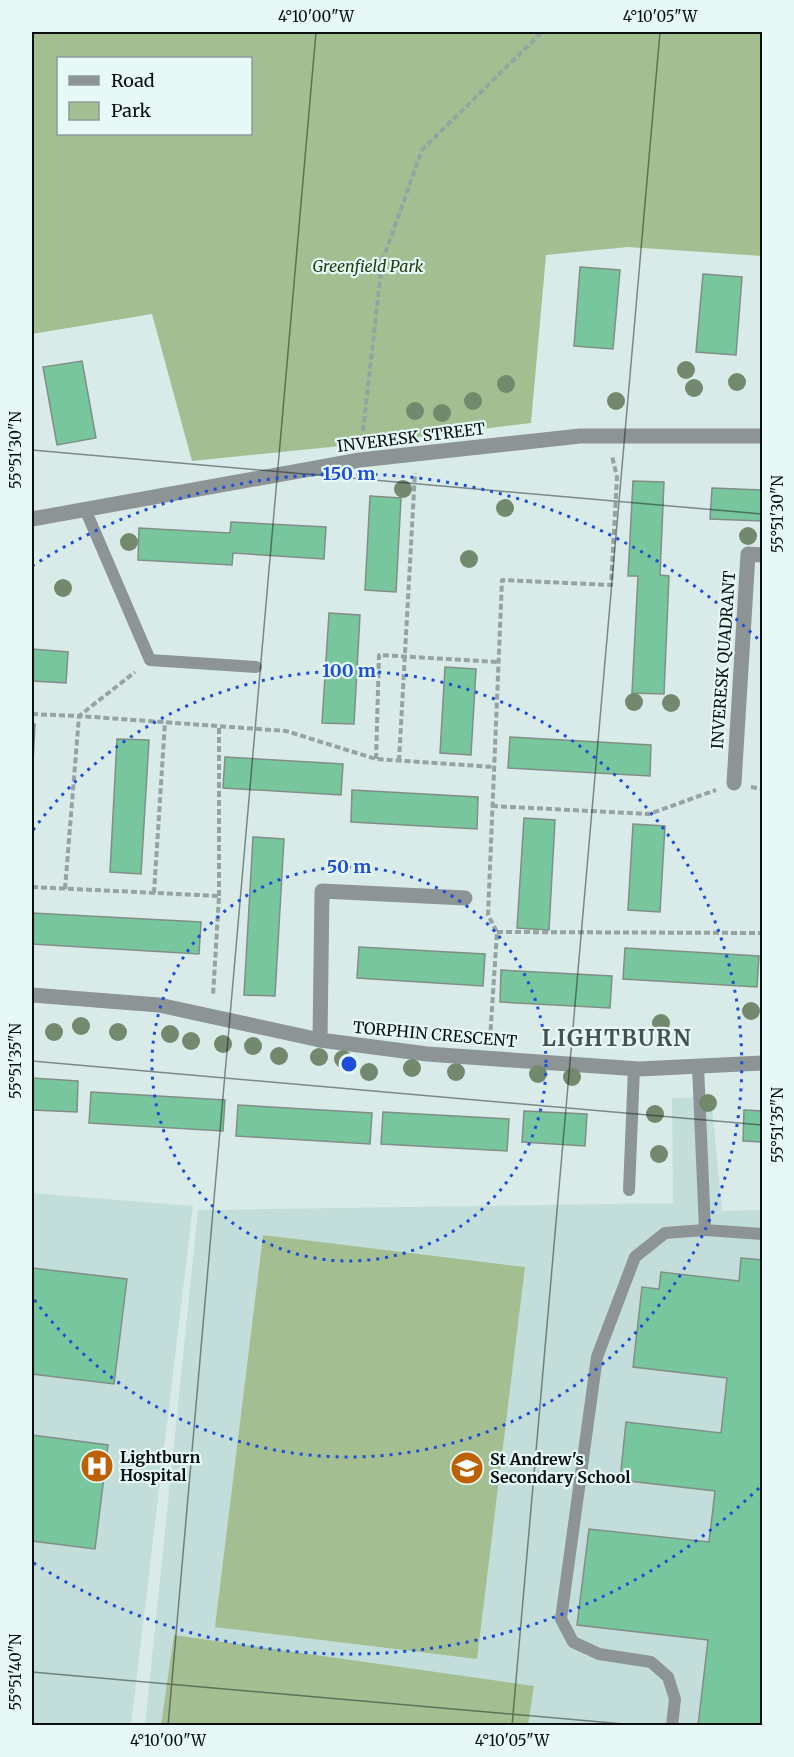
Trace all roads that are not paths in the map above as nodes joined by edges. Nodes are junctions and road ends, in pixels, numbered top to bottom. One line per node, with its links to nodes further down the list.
1 (762, 436): 2 (street, INVERESK STREET)
2 (85, 509): 3 (street, INVERESK STREET); 5 (lane)
3 (32, 519)
4 (762, 555): 6 (street, INVERESK QUADRANT)
5 (256, 667)
6 (734, 783)
7 (465, 898): 9 (street)
8 (32, 995): 9 (street, TORPHIN CRESCENT)
9 (320, 1040): 12 (street, TORPHIN CRESCENT)
10 (762, 1063): 11 (street, TORPHIN CRESCENT)
11 (698, 1066): 12 (street, TORPHIN CRESCENT); 14 (lane)
12 (634, 1068): 13 (lane)
13 (629, 1190)
14 (705, 1230): 15 (lane); 16 (lane)
15 (762, 1234)
16 (672, 1725)

